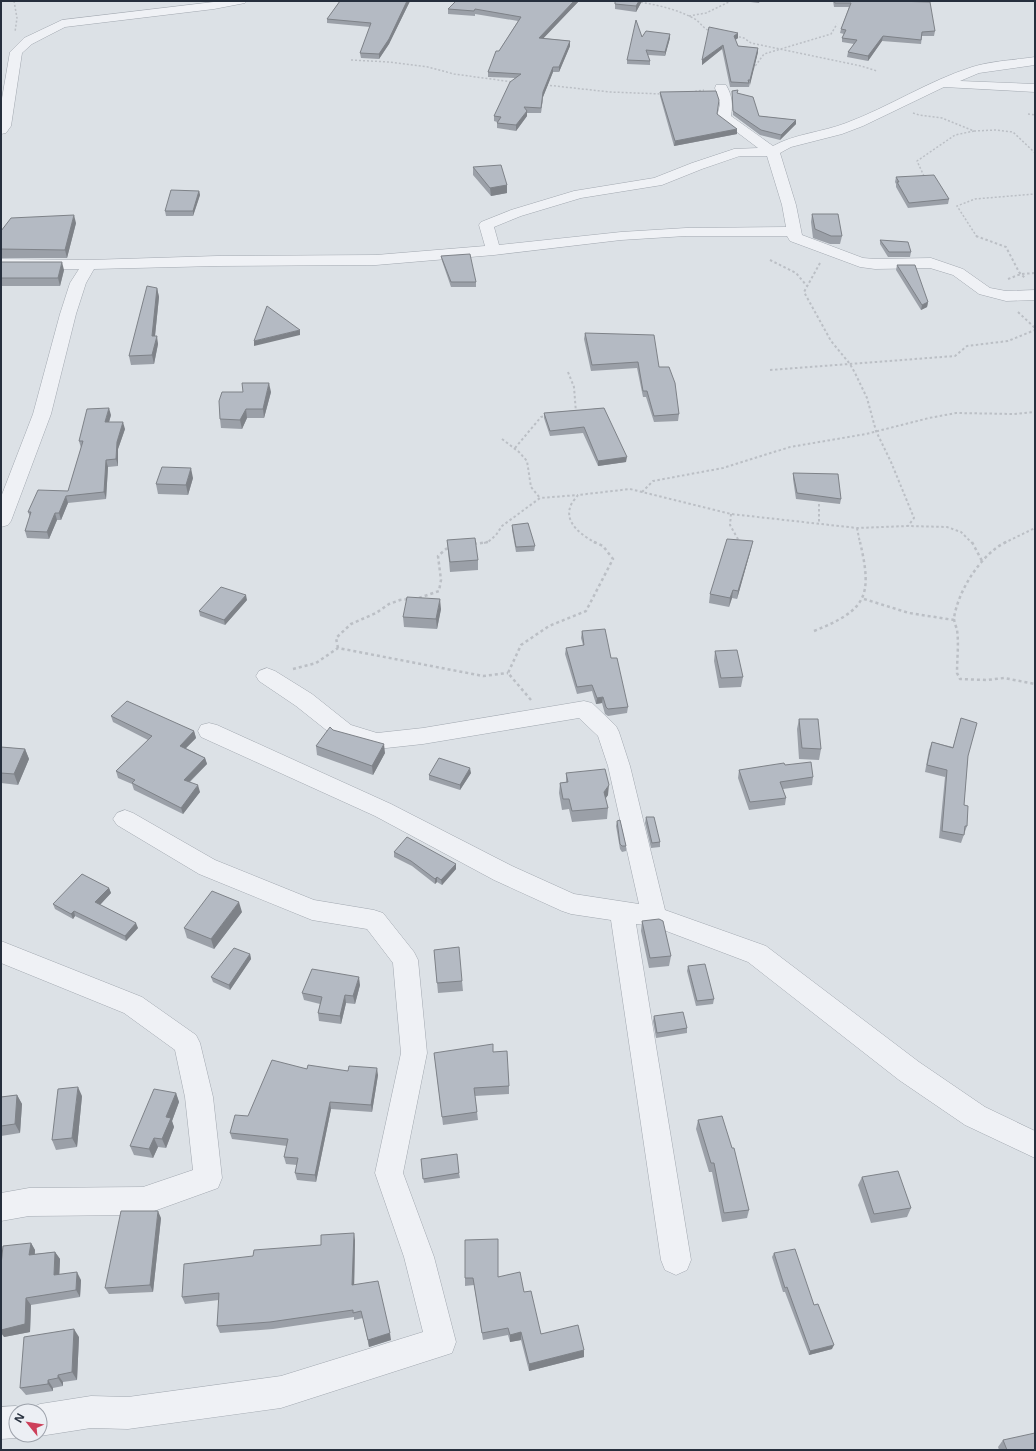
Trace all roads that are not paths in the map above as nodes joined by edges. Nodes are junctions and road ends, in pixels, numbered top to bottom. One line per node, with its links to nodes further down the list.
1 (240, 1): 6 (street)
2 (1035, 61): 3 (street)
3 (942, 83): 5 (street); 7 (street)
4 (721, 88): 7 (street)
5 (1035, 88)
6 (1, 130)
7 (774, 152): 8 (street); 9 (street)
8 (794, 231): 9 (street); 12 (street)
9 (494, 250): 11 (street)
10 (1, 264): 11 (street)
11 (89, 266): 13 (street)
12 (1033, 288)
13 (1, 521)
14 (267, 676): 18 (street)
15 (209, 731): 17 (street)
16 (125, 819): 23 (street)
17 (622, 912): 18 (street); 22 (street)
18 (654, 916): 20 (street)
19 (1, 952): 21 (street)
20 (1035, 1145)
21 (1, 1206)
22 (676, 1260)
23 (48, 1419)

